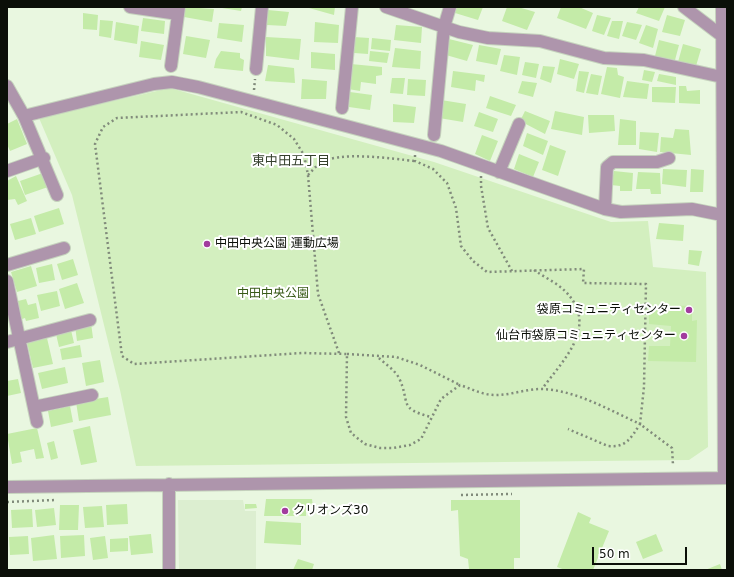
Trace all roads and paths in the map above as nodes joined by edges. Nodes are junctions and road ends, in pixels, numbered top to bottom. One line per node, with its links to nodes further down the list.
1 (130, 7): 8 (street)
2 (262, 7): 12 (street)
3 (352, 7): 16 (street)
4 (386, 7): 9 (street)
5 (450, 7): 9 (street)
6 (684, 7): 10 (street)
7 (722, 7): 10 (street)
8 (179, 11): 11 (street)
9 (444, 27): 13 (street); 19 (street)
10 (724, 38): 13 (street)
11 (171, 66)
12 (256, 68): 15 (path)
13 (722, 77): 30 (street)
14 (7, 86): 17 (street)
15 (253, 102): 17 (street); 20 (street)
16 (342, 108)
17 (24, 116): 21 (street)
18 (519, 124): 26 (street)
19 (434, 135)
20 (416, 144): 23 (path); 24 (street)
21 (44, 158): 25 (street); 28 (street)
22 (669, 158): 29 (street)
23 (415, 161): 27 (path); 34 (path)
24 (481, 165): 26 (street); 34 (path)
25 (7, 171)
26 (500, 172): 29 (street)
27 (308, 175): 39 (path); 39 (path)
28 (57, 195)
29 (605, 209): 30 (street)
30 (725, 216): 51 (street)
31 (64, 248): 32 (street)
32 (7, 265)
33 (534, 270): 34 (path); 43 (path); 48 (path)
34 (512, 271)
35 (7, 281): 37 (street)
36 (90, 320): 37 (street)
37 (20, 338): 38 (street); 45 (street)
38 (7, 342)
39 (339, 353): 40 (path)
40 (347, 354): 41 (path); 46 (path)
41 (379, 358): 42 (path); 46 (path)
42 (460, 385): 43 (path); 46 (path)
43 (541, 389): 48 (path)
44 (92, 395): 45 (street)
45 (34, 407): 47 (street)
46 (431, 417)
47 (37, 422)
48 (640, 424): 49 (path); 50 (path)
49 (568, 429)
50 (673, 465)
51 (726, 478): 52 (street)
52 (169, 484): 53 (street); 54 (street)
53 (7, 487)
54 (169, 570)

